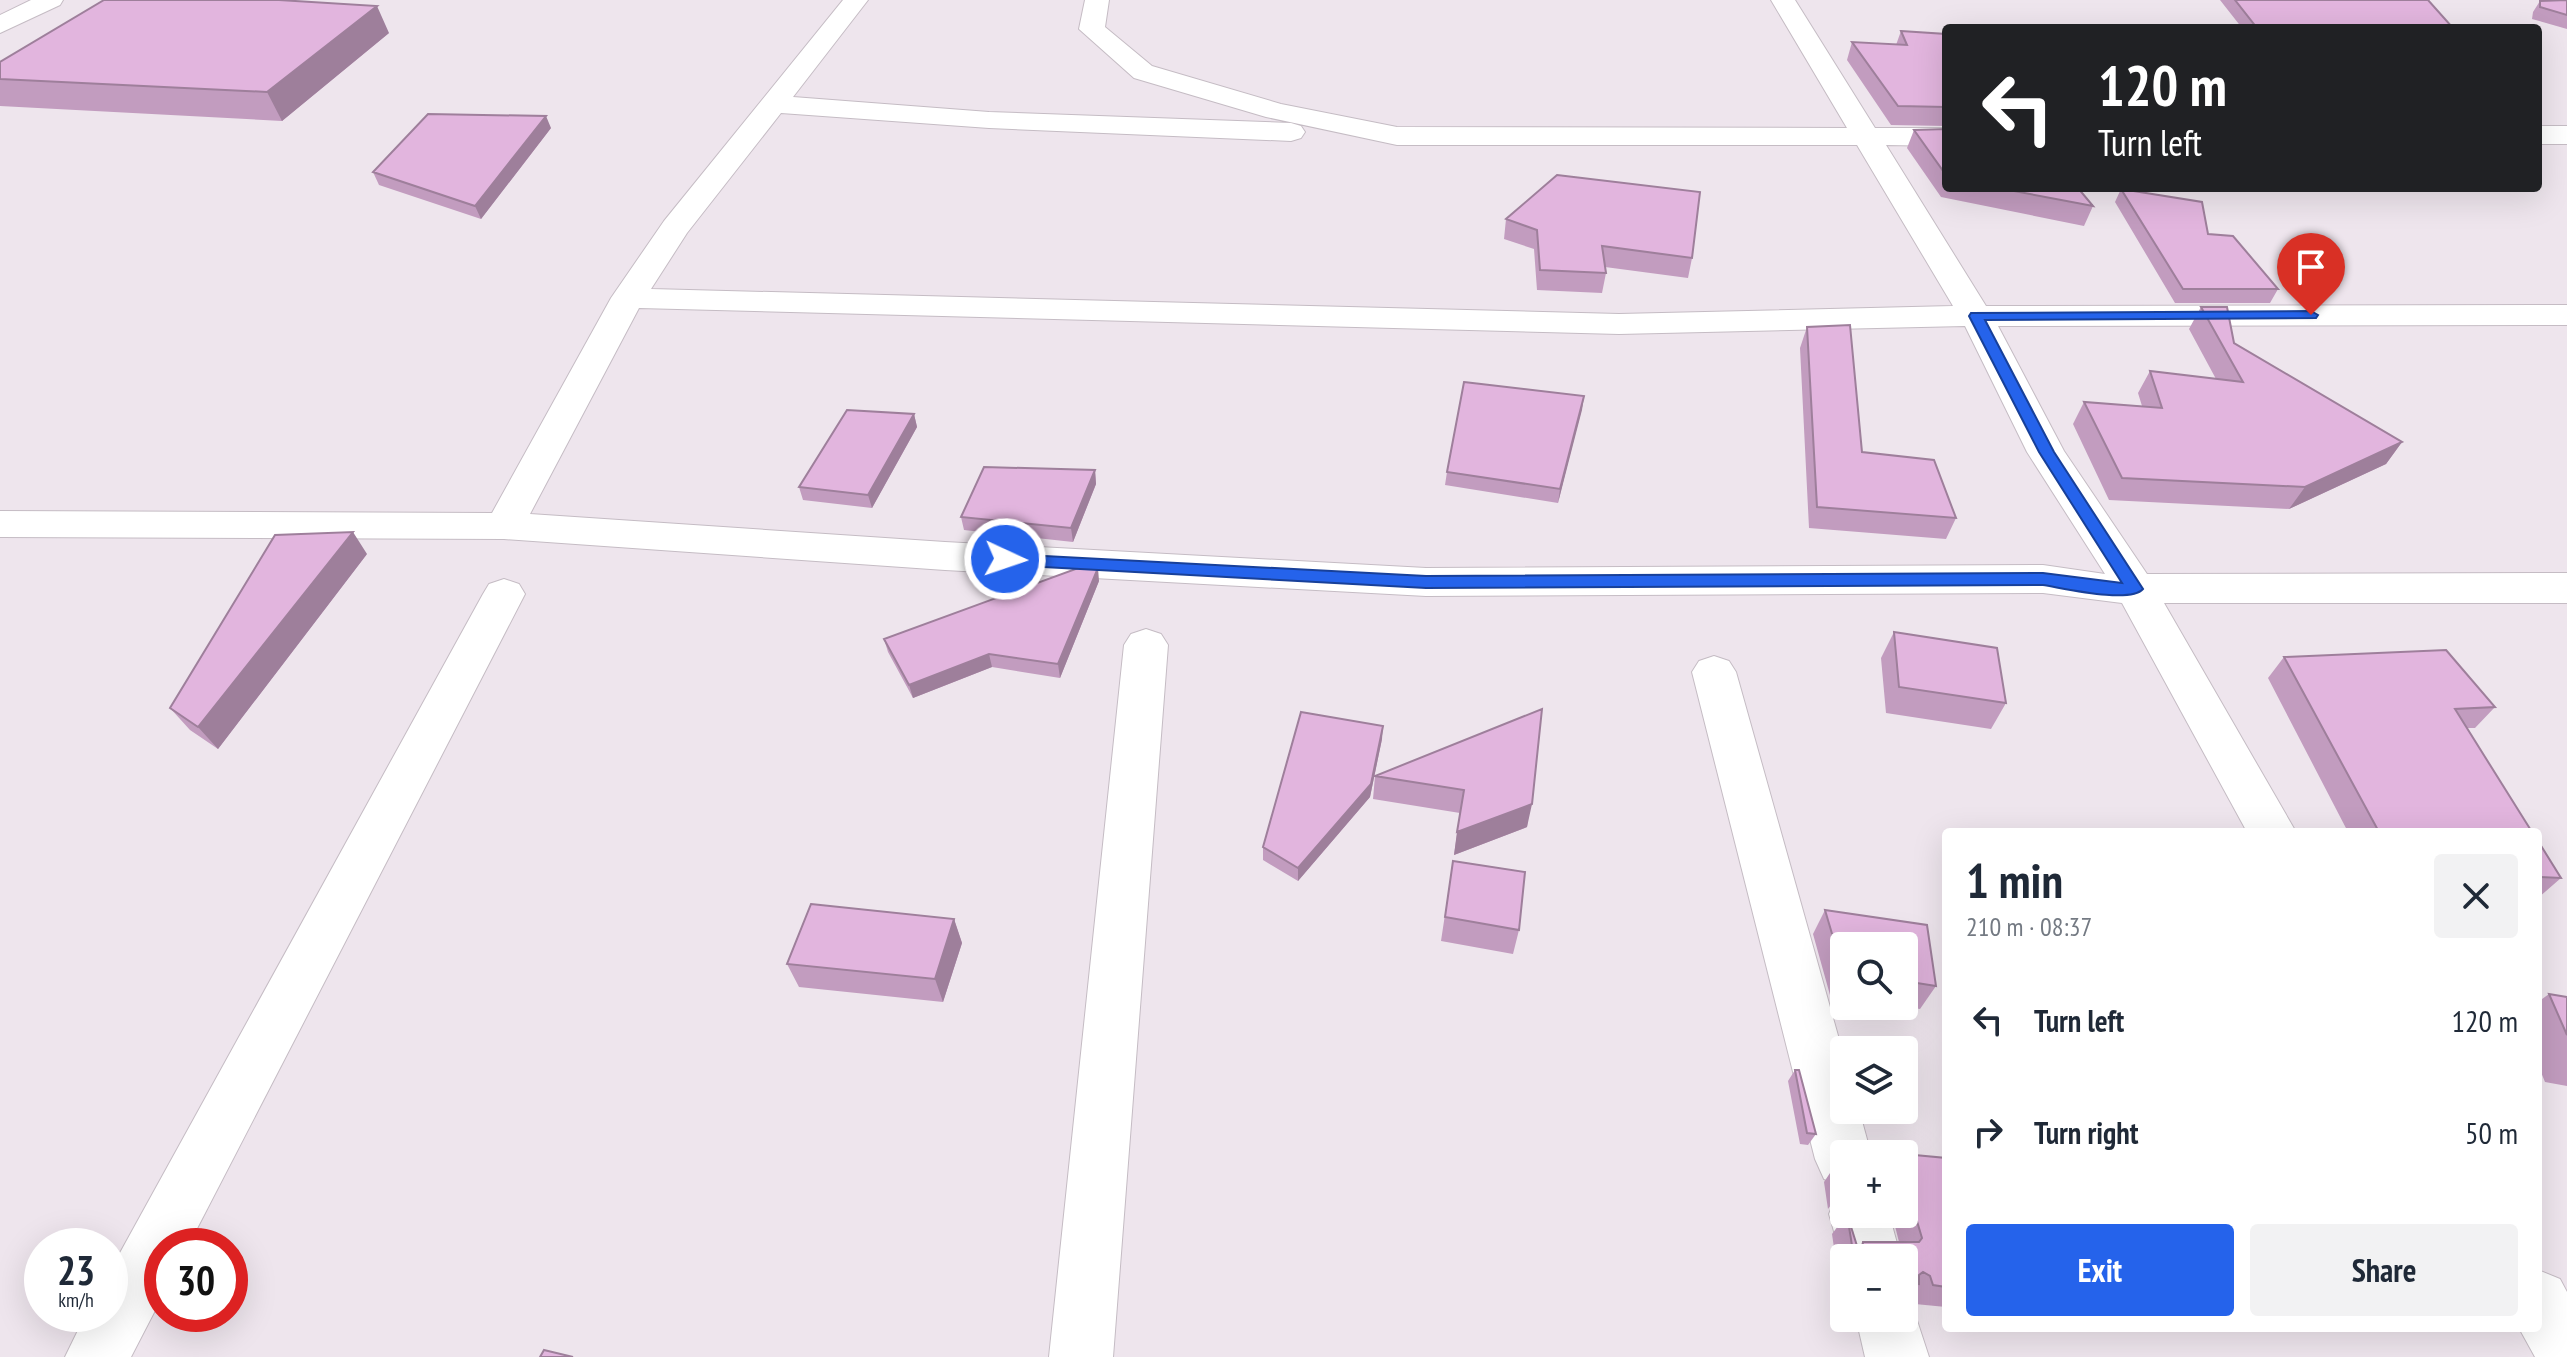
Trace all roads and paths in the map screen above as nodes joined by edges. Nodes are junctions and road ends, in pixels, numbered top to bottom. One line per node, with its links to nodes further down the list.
1 (51, 0): 5 (street)
2 (856, 0): 6 (street)
3 (1097, 0): 9 (street)
4 (1783, 0): 10 (street)
5 (7, 19)
6 (774, 104): 9 (street); 12 (street)
7 (2542, 135): 8 (street)
8 (2567, 135)
9 (1397, 136): 10 (street)
10 (1867, 136): 11 (street); 14 (street)
11 (1942, 137)
12 (628, 298): 14 (street); 16 (street)
13 (2567, 315): 14 (street)
14 (1976, 316): 18 (street)
15 (0, 524): 16 (street)
16 (504, 526): 18 (street)
17 (2567, 588): 18 (street)
18 (2135, 589): 22 (street)
19 (504, 594): 27 (street)
20 (1146, 645): 28 (street)
21 (1714, 672): 23 (street)
22 (2270, 828)
23 (1839, 1140)
24 (2542, 1308): 26 (street)
25 (1891, 1332): 29 (street)
26 (2567, 1352)
27 (97, 1357)
28 (1081, 1357)
29 (1897, 1357)

